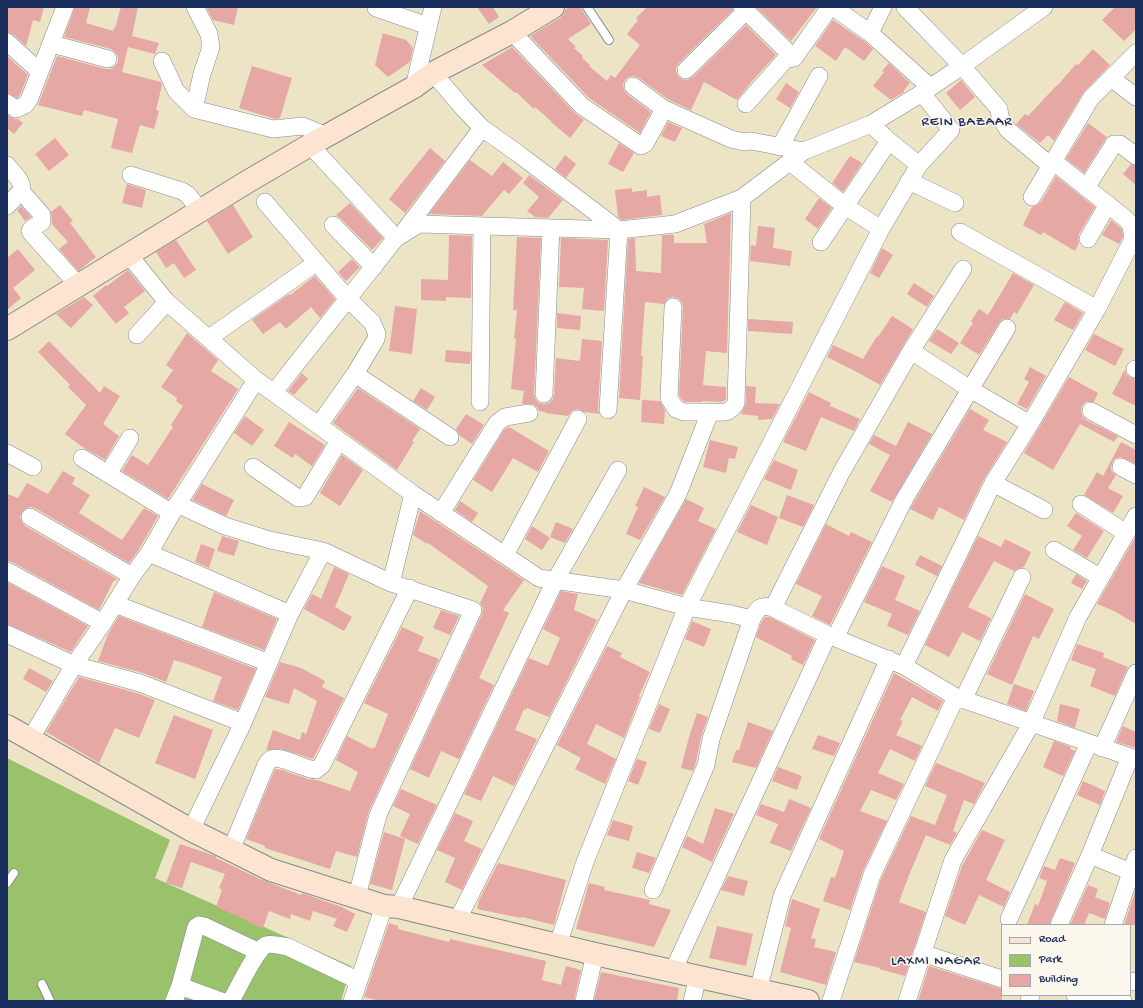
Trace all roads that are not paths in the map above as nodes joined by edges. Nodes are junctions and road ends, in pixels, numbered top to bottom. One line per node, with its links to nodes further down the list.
1 (65, 7): 17 (street)
2 (195, 7): 34 (street)
3 (433, 7): 12 (street)
4 (554, 7): 13 (street)
5 (587, 7): 15 (lane)
6 (831, 7): 14 (street); 19 (street)
7 (883, 7): 14 (street)
8 (905, 7): 22 (street)
9 (1044, 7): 22 (street)
10 (376, 8): 12 (street)
11 (744, 9): 19 (street); 23 (street)
12 (428, 26): 29 (street)
13 (512, 32): 25 (street); 35 (street)
14 (870, 33): 30 (street)
15 (609, 40)
16 (7, 42): 24 (street)
17 (52, 44): 20 (street); 24 (street)
18 (1136, 53): 27 (street)
19 (794, 58): 33 (street)
20 (108, 59)
21 (162, 61): 34 (street)
22 (962, 66): 30 (street); 44 (street)
23 (686, 70)
24 (39, 71): 32 (street)
25 (433, 73): 29 (street); 37 (street)
26 (819, 76): 40 (street)
27 (1111, 78): 31 (street); 44 (street)
28 (633, 86): 35 (street)
29 (414, 87): 38 (street)
30 (926, 90): 36 (street); 46 (street)
31 (1136, 97)
32 (7, 103)
33 (746, 104)
34 (194, 109): 38 (street)
35 (664, 109): 40 (street)
36 (871, 124): 39 (street); 41 (street)
37 (482, 128): 63 (street); 65 (street)
38 (318, 140): 58 (street); 65 (street)
39 (889, 141): 46 (street); 57 (street)
40 (780, 147): 41 (street)
41 (804, 151): 43 (street)
42 (1136, 156): 49 (street)
43 (790, 162): 52 (street); 57 (street)
44 (1052, 164): 49 (street); 51 (street)
45 (7, 165): 50 (street)
46 (919, 165): 48 (street)
47 (131, 175): 58 (street)
48 (909, 181): 54 (street); 62 (street)
49 (1086, 188): 55 (street)
50 (21, 191): 56 (street); 73 (street)
51 (1032, 197)
52 (742, 198): 63 (street); 91 (street)
53 (265, 202): 70 (street)
54 (955, 203)
55 (1108, 204): 66 (street); 67 (street)
56 (7, 206)
57 (845, 206): 62 (street); 68 (street)
58 (201, 211): 69 (street)
59 (333, 224): 71 (street)
60 (482, 226): 61 (street); 65 (street); 88 (street)
61 (551, 228): 63 (street); 87 (street)
62 (880, 229): 130 (street)
63 (619, 230): 89 (street)
64 (960, 232): 77 (street)
65 (399, 235): 71 (street)
66 (1088, 239)
67 (1134, 240): 77 (street)
68 (821, 242)
69 (128, 254): 73 (street); 75 (street)
70 (316, 263): 74 (street); 81 (street)
71 (374, 267): 74 (street)
72 (963, 269): 82 (street)
73 (78, 285): 79 (street)
74 (347, 298): 83 (street); 86 (street)
75 (167, 302): 80 (street); 81 (street)
76 (673, 308): 91 (street)
77 (1098, 309): 94 (street)
78 (1007, 328): 85 (street)
79 (7, 329)
80 (137, 335)
81 (209, 338): 84 (street)
82 (911, 351): 85 (street); 131 (street)
83 (355, 374): 95 (street); 97 (street)
84 (256, 380): 86 (street); 111 (street)
85 (970, 390): 94 (street); 136 (street)
86 (274, 392): 95 (street)
87 (544, 394)
88 (480, 402)
89 (608, 410)
90 (1091, 411): 96 (street)
91 (710, 412): 128 (street)
92 (529, 413): 113 (street)
93 (578, 419): 120 (street)
94 (1030, 424): 108 (street)
95 (319, 425): 99 (street)
96 (1136, 435)
97 (450, 437)
98 (130, 438): 106 (street)
99 (339, 441): 103 (street); 109 (street)
100 (7, 453): 102 (street)
101 (82, 458): 106 (street)
102 (33, 467)
103 (253, 467)
104 (1121, 467): 107 (street)
105 (618, 470): 125 (street)
106 (108, 474): 111 (street)
107 (1136, 475)
108 (994, 484): 112 (street); 138 (street)
109 (413, 494): 113 (street); 126 (street)
110 (1081, 504): 116 (street)
111 (175, 509): 118 (street); 119 (street)
112 (1044, 510)
113 (440, 513): 120 (street)
114 (30, 516): 122 (street)
115 (1136, 516): 116 (street)
116 (1126, 533): 124 (street)
117 (1054, 550): 124 (street)
118 (323, 551): 126 (street); 132 (street)
119 (149, 553): 122 (street); 132 (street)
120 (505, 555): 125 (street)
121 (7, 571): 134 (street)
122 (132, 576): 129 (street)
123 (1022, 577): 141 (street)
124 (1100, 577): 143 (street)
125 (555, 581): 128 (street); 156 (street)
126 (391, 583): 127 (street)
127 (410, 588): 149 (street); 155 (street)
128 (624, 590): 130 (street); 158 (street)
129 (115, 604): 134 (street); 137 (street)
130 (687, 607): 133 (street); 161 (street)
131 (773, 608): 133 (street); 136 (street)
132 (290, 614): 137 (street)
133 (752, 619): 154 (street)
134 (103, 623): 139 (street)
135 (7, 634): 139 (street)
136 (831, 636): 138 (street); 165 (street)
137 (269, 663): 142 (street)
138 (897, 663): 141 (street); 170 (street)
139 (74, 665): 142 (street); 145 (street)
140 (1136, 673): 146 (street)
141 (960, 698): 143 (street); 180 (street)
142 (243, 723): 148 (street)
143 (1031, 724): 146 (street); 163 (street)
144 (7, 726): 145 (street)
145 (31, 738): 148 (street)
146 (1096, 745): 147 (street); 157 (street)
147 (1133, 758): 150 (street)
148 (191, 830): 149 (street)
149 (231, 850): 155 (street)
150 (1090, 855): 151 (street); 159 (street)
151 (1134, 868): 160 (street)
152 (14, 873): 153 (lane)
153 (7, 883)
154 (653, 890)
155 (357, 896): 156 (street)
156 (391, 906): 158 (street); 168 (street)
157 (1009, 919)
158 (457, 921): 161 (street)
159 (1059, 924)
160 (1113, 924)
161 (558, 945): 164 (street)
162 (258, 952): 168 (street); 171 (street); 175 (street)
163 (922, 953): 167 (street); 181 (street)
164 (595, 954): 165 (street); 177 (street)
165 (673, 970): 166 (street)
166 (698, 977): 170 (street); 178 (street)
167 (1001, 979)
168 (358, 981): 176 (street)
169 (42, 984): 173 (lane)
170 (758, 991): 179 (street)
171 (177, 993): 174 (street)
172 (1083, 996): 182 (street)
173 (50, 1001)
174 (221, 1001)
175 (228, 1001)
176 (352, 1001)
177 (584, 1001)
178 (692, 1001)
179 (808, 1001)
180 (831, 1001)
181 (907, 1001)
182 (1123, 1001)

